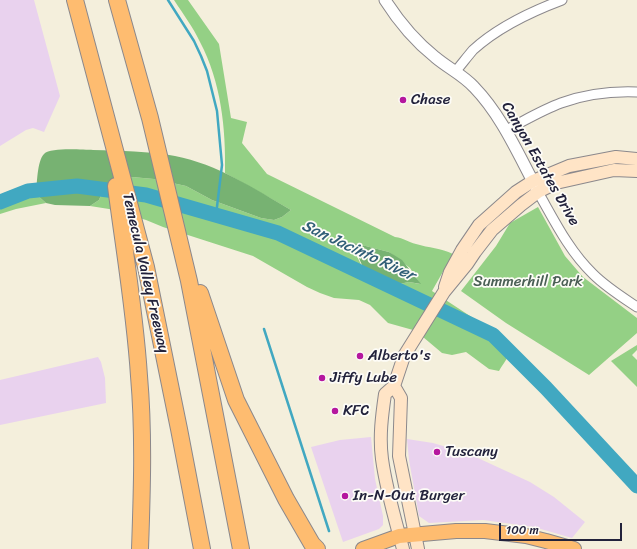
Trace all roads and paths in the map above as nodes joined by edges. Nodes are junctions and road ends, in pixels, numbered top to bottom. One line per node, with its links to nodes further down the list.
1 (75, 0): 7 (highway, Temecula Valley Freeway)
2 (117, 0): 12 (highway)
3 (385, 0): 5 (street, Canyon Estates Drive)
4 (562, 0): 5 (street)
5 (455, 72): 8 (street, Canyon Estates Drive)
6 (637, 92): 8 (street)
7 (107, 119): 19 (highway); 20 (highway, Temecula Valley Freeway)
8 (506, 130): 11 (street, Canyon Estates Drive)
9 (637, 159): 11 (main road)
10 (637, 172): 11 (main road)
11 (536, 187): 13 (street, Canyon Estates Drive); 14 (main road)
12 (189, 281): 21 (highway); 22 (highway)
13 (637, 307)
14 (394, 386): 15 (main road); 16 (main road)
15 (381, 430): 16 (main road); 18 (main road)
16 (399, 456): 17 (main road)
17 (417, 542): 18 (main road); 24 (main road)
18 (401, 543): 23 (main road)
19 (140, 549)
20 (202, 549)
21 (241, 549)
22 (317, 549)
23 (363, 549)
24 (574, 549)

